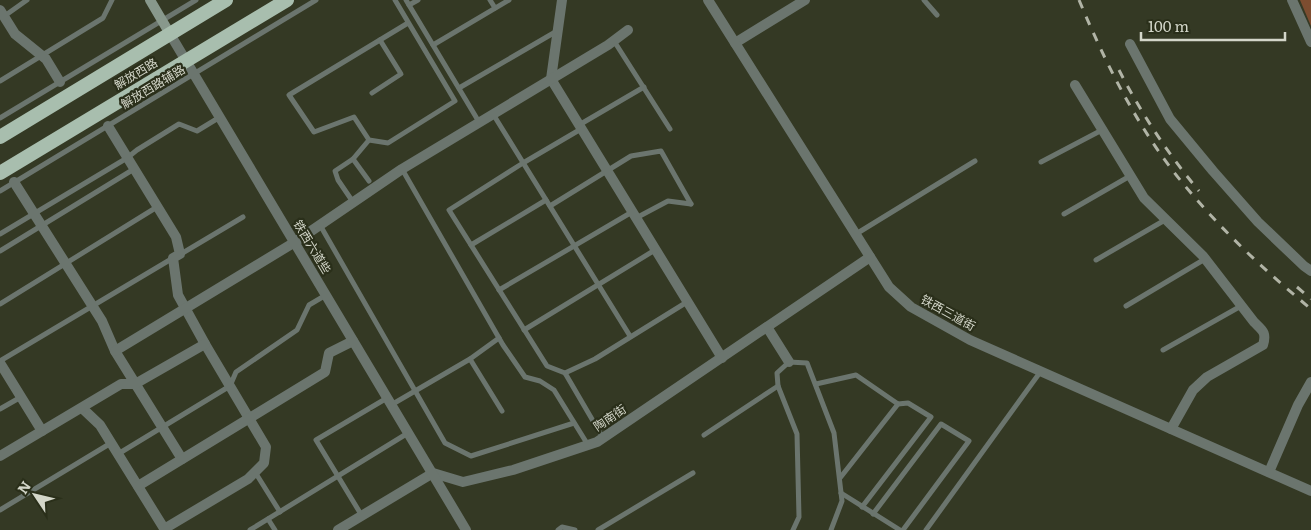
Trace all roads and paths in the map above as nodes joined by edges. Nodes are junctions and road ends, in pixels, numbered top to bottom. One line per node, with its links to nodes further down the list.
1 (27, 0): 19 (lane)
2 (112, 0): 32 (lane)
3 (150, 0): 21 (main road)
4 (196, 0): 21 (lane)
5 (226, 0): 25 (highway, 解放西路)
6 (287, 0): 33 (highway, 解放西路)
7 (316, 0): 34 (lane, 解放西路辅路)
8 (395, 0): 22 (lane)
9 (418, 0): 17 (lane)
10 (490, 0): 18 (lane)
11 (509, 0): 18 (lane)
12 (562, 0): 24 (street)
13 (708, 0): 29 (street, 铁西三道街)
14 (805, 0): 29 (street)
15 (924, 0): 20 (lane)
16 (1292, 0): 28 (street)
17 (408, 2): 30 (lane)
18 (495, 8): 30 (lane)
19 (1, 15): 32 (street)
20 (937, 15)
21 (162, 20): 25 (main road); 37 (lane)
22 (408, 23): 26 (lane); 51 (lane)
23 (628, 30): 27 (street)
24 (558, 31): 35 (street); 40 (lane)
25 (170, 34): 33 (street, 铁西六道些); 50 (highway, 解放西路)
26 (380, 40): 41 (lane); 51 (lane)
27 (614, 40): 35 (street); 39 (lane)
28 (1311, 42)
29 (735, 43): 77 (street, 铁西三道街)
30 (433, 44): 40 (lane)
31 (1130, 44): 88 (street)
32 (41, 56): 36 (lane); 37 (street)
33 (186, 61): 34 (street, 铁西六道些); 60 (highway, 解放西路)
34 (194, 74): 44 (street, 铁西六道些); 46 (lane, 解放西路辅路)
35 (551, 79): 42 (street); 47 (street)
36 (0, 81)
37 (60, 82): 43 (lane)
38 (1075, 85): 49 (street)
39 (644, 87): 47 (lane); 48 (lane)
40 (459, 88): 45 (lane)
41 (372, 93)
42 (493, 114): 45 (street); 56 (lane)
43 (0, 118)
44 (220, 118): 52 (lane); 78 (street, 铁西六道些)
45 (479, 122): 58 (street)
46 (108, 126): 52 (street); 63 (lane, 解放西路辅路)
47 (580, 127): 56 (lane); 59 (street)
48 (670, 129)
49 (1102, 129): 55 (lane); 61 (street)
50 (0, 137)
51 (369, 140): 53 (lane)
52 (127, 158): 57 (street); 69 (lane)
53 (353, 159): 62 (lane); 66 (lane)
54 (975, 161): 77 (lane)
55 (1041, 162)
56 (523, 163): 65 (lane); 79 (lane)
57 (134, 169): 68 (street); 74 (lane)
58 (402, 169): 66 (street); 101 (lane)
59 (607, 171): 67 (lane); 71 (street); 71 (lane)
60 (0, 173)
61 (1130, 176): 70 (lane); 73 (street)
62 (369, 181)
63 (14, 182): 64 (lane, 解放西路辅路); 69 (street)
64 (0, 191)
65 (546, 200): 67 (lane); 79 (lane)
66 (354, 202): 75 (street)
67 (550, 206): 80 (lane)
68 (157, 207): 83 (street); 87 (lane)
69 (34, 213): 74 (street); 76 (lane)
70 (1064, 214)
71 (634, 215): 80 (lane); 81 (street)
72 (243, 216): 83 (lane)
73 (1166, 219): 85 (street); 86 (lane)
74 (41, 225): 82 (lane); 87 (street)
75 (320, 225): 78 (street); 117 (lane)
76 (0, 234)
77 (856, 234): 84 (street, 铁西三道街)
78 (294, 242): 91 (street, 铁西六道些); 97 (street)
79 (471, 245): 90 (lane)
80 (575, 246): 89 (lane); 90 (lane)
81 (655, 250): 89 (lane); 92 (street)
82 (0, 251)
83 (177, 256): 95 (lane); 97 (street)
84 (870, 257): 98 (street, 陶南街); 110 (street, 铁西三道街)
85 (1205, 259): 94 (street); 96 (lane)
86 (1096, 260)
87 (66, 264): 93 (lane); 95 (street)
88 (1311, 271)
89 (599, 285): 99 (lane); 100 (lane)
90 (499, 290): 99 (lane)
91 (326, 295): 102 (street, 铁西六道些); 115 (lane)
92 (687, 302): 100 (lane); 106 (street)
93 (0, 304)
94 (1241, 305): 104 (lane); 129 (street)
95 (92, 306): 105 (street); 108 (lane)
96 (1126, 306)
97 (186, 308): 103 (street); 105 (street)
98 (767, 327): 106 (street, 陶南街); 109 (street)
99 (524, 330): 111 (lane)
100 (630, 336): 111 (lane)
101 (499, 338): 107 (lane); 126 (lane)
102 (353, 341): 119 (street, 铁西六道些); 125 (street)
103 (205, 344): 113 (street); 115 (street)
104 (1163, 350)
105 (115, 351): 113 (street)
106 (722, 358): 133 (street, 陶南街)
107 (470, 360): 117 (lane); 123 (lane)
108 (0, 362): 118 (street)
109 (789, 362): 114 (lane); 116 (lane)
110 (1041, 371): 129 (street, 铁西三道街); 165 (lane)
111 (564, 373): 133 (lane)
112 (1311, 382): 140 (street)
113 (135, 384): 121 (street); 128 (street)
114 (816, 384): 120 (lane); 144 (lane)
115 (230, 386): 125 (street); 128 (lane)
116 (778, 386): 132 (lane); 162 (lane)
117 (416, 392): 119 (lane); 126 (lane)
118 (21, 397): 122 (lane); 130 (street)
119 (389, 402): 131 (street, 铁西六道些); 143 (lane)
120 (898, 404): 124 (lane); 144 (lane)
121 (82, 408): 130 (street); 134 (street)
122 (0, 409)
123 (502, 411)
124 (931, 417): 127 (lane); 148 (lane)
125 (249, 418): 138 (street); 139 (street)
126 (574, 423): 135 (lane)
127 (941, 424): 151 (lane); 164 (lane)
128 (162, 427): 136 (lane); 138 (street)
129 (1172, 429): 140 (street, 铁西三道街)
130 (42, 431): 137 (street)
131 (408, 434): 141 (street, 铁西六道些); 143 (lane)
132 (704, 435)
133 (603, 438): 135 (street, 陶南街)
134 (111, 443): 136 (street); 149 (lane)
135 (588, 445): 141 (street, 陶南街)
136 (118, 454): 145 (street)
137 (0, 456)
138 (182, 459): 145 (street)
139 (255, 472): 150 (lane); 154 (street)
140 (1269, 472): 146 (street, 铁西三道街)
141 (433, 473): 152 (street); 158 (street, 铁西六道些)
142 (692, 473): 161 (lane)
143 (337, 477): 150 (lane); 152 (lane)
144 (840, 478): 147 (lane)
145 (138, 486): 154 (street)
146 (1311, 491)
147 (841, 493): 148 (lane); 163 (lane)
148 (862, 507): 151 (lane)
149 (0, 510)
150 (280, 512): 153 (lane)
151 (873, 514): 164 (lane)
152 (362, 516): 157 (street)
153 (268, 519): 155 (lane); 156 (lane)
154 (165, 529)
155 (250, 530)
156 (275, 530)
157 (338, 530)
158 (466, 530)
159 (558, 530): 160 (lane)
160 (575, 530)
161 (598, 530)
162 (793, 530)
163 (830, 530)
164 (901, 530)
165 (926, 530)

